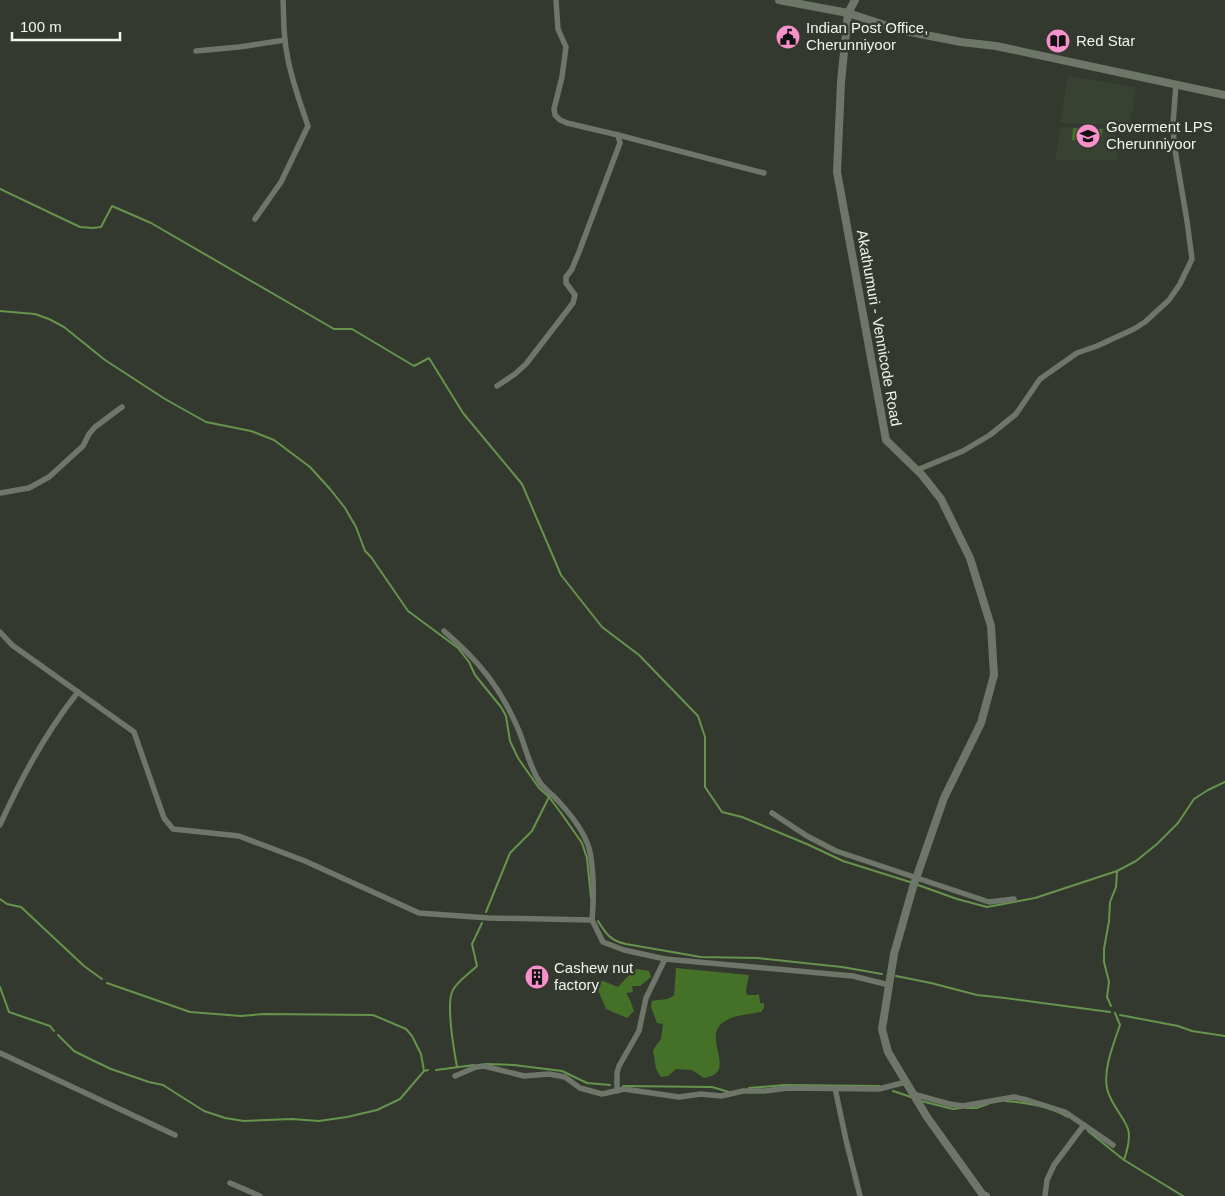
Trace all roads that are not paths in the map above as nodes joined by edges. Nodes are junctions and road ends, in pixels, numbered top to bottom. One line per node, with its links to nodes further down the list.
1 (283, 0): 6 (street)
2 (556, 0): 10 (street)
3 (779, 0): 5 (street)
4 (854, 1): 5 (street)
5 (848, 13): 8 (street); 15 (street, Akathumuri - Vennicode Road)
6 (285, 40): 7 (street); 12 (street)
7 (196, 51)
8 (1176, 84): 9 (street); 15 (street)
9 (1225, 95)
10 (618, 135): 11 (street); 13 (street)
11 (764, 173)
12 (255, 219)
13 (497, 386)
14 (122, 407): 16 (street)
15 (917, 470): 23 (street, Akathumuri - Vennicode Road)
16 (0, 493)
17 (444, 631): 25 (street)
18 (0, 632): 19 (street)
19 (3, 639): 20 (street)
20 (78, 692): 22 (street); 25 (street)
21 (772, 813): 23 (street)
22 (0, 825)
23 (916, 877): 24 (street); 27 (street, Akathumuri - Vennicode Road)
24 (1014, 898)
25 (592, 920): 26 (street)
26 (665, 959): 27 (street); 32 (street)
27 (889, 985): 30 (street, Akathumuri - Vennicode Road)
28 (0, 1053): 35 (street)
29 (455, 1076): 32 (street)
30 (906, 1082): 31 (street); 33 (street, Akathumuri - Vennicode Road)
31 (835, 1088): 32 (street); 39 (street)
32 (617, 1091)
33 (913, 1094): 34 (street); 40 (street, Akathumuri - Vennicode Road)
34 (1084, 1125): 36 (street); 41 (street)
35 (174, 1135)
36 (1113, 1145)
37 (230, 1183): 38 (street)
38 (260, 1196)
39 (860, 1196)
40 (986, 1196)
41 (1045, 1196)

